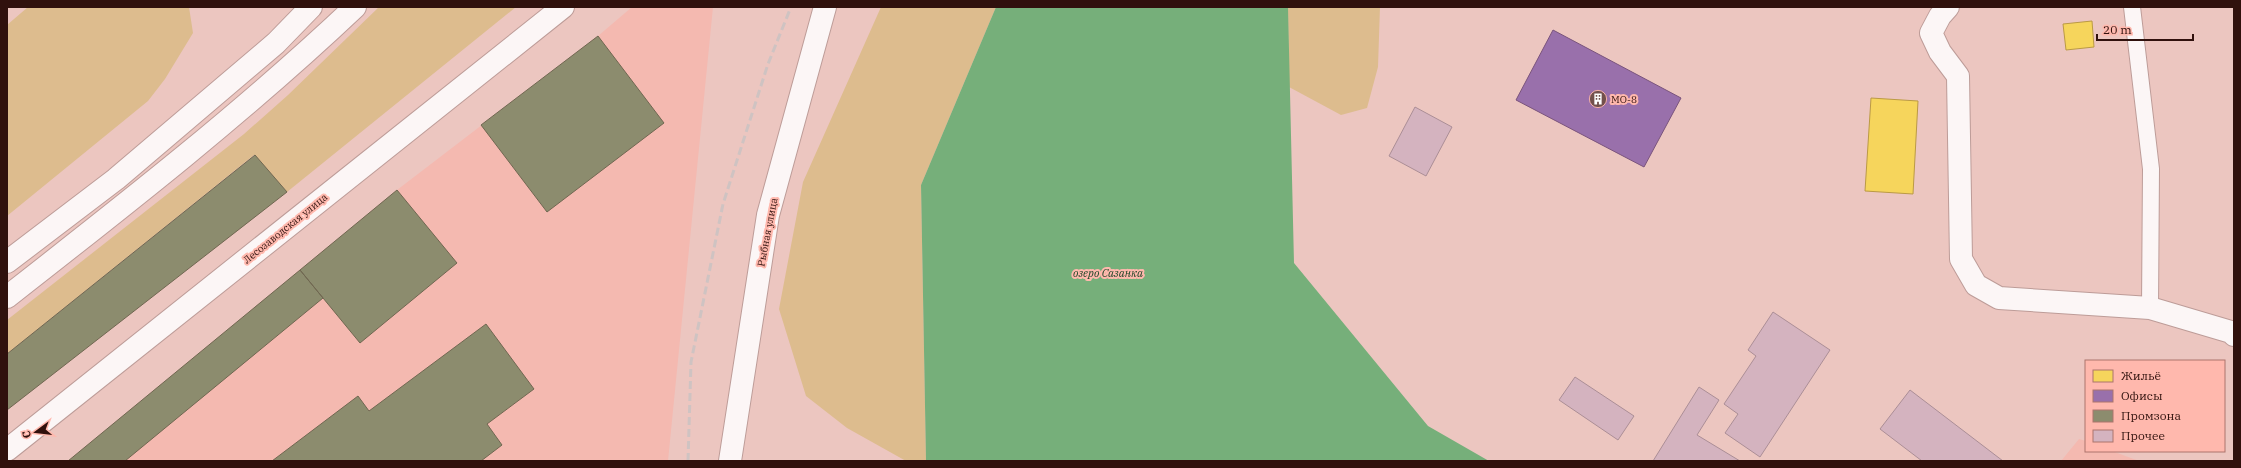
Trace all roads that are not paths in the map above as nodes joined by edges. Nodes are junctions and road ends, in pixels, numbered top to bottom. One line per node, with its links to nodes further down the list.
1 (311, 7): 7 (street)
2 (355, 7): 8 (street)
3 (563, 7): 11 (street, Лесозаводская улица)
4 (824, 7): 12 (street, Рыбная улица)
5 (1948, 7): 9 (street)
6 (2132, 7): 9 (lane)
7 (7, 262)
8 (7, 297)
9 (2150, 308): 10 (street)
10 (2234, 335)
11 (7, 450)
12 (730, 461)

